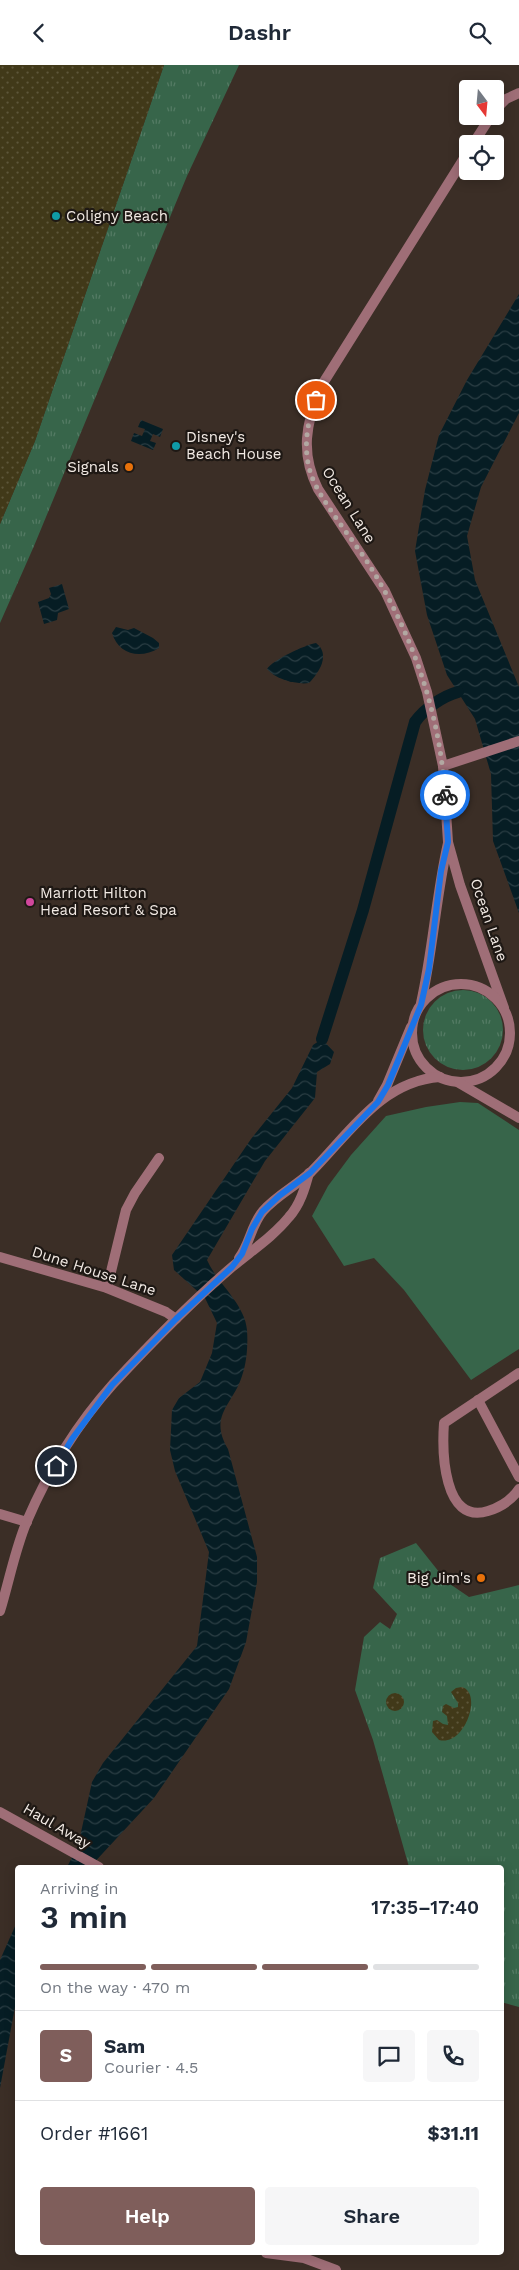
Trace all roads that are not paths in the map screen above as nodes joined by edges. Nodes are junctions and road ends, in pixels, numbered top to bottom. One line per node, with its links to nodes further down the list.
1 (519, 93): 2 (street)
2 (504, 101)
3 (459, 166): 5 (street, Ocean Lane)
4 (519, 741): 5 (street)
5 (443, 766): 6 (street, Ocean Lane)
6 (448, 842): 7 (street, Ocean Lane); 8 (street, Ocean Lane)
7 (421, 1005): 8 (street); 9 (street)
8 (506, 1012): 10 (street); 12 (street)
9 (414, 1020): 11 (street); 13 (street)
10 (519, 1042)
11 (440, 1077): 12 (street); 13 (street)
12 (458, 1082): 14 (street)
13 (378, 1102): 16 (street)
14 (519, 1118)
15 (159, 1157): 19 (street)
16 (310, 1173): 18 (street); 18 (street)
17 (0, 1257): 19 (street, Dune House Lane)
18 (232, 1267): 20 (street)
19 (107, 1288): 20 (street, Dune House Lane)
20 (176, 1319): 26 (street)
21 (519, 1373): 22 (street)
22 (478, 1400): 23 (street); 24 (street)
23 (519, 1477)
24 (519, 1489)
25 (0, 1514): 26 (street)
26 (26, 1522): 27 (street)
27 (0, 1611)
28 (0, 1811): 29 (street, Haul Away)
29 (96, 1865)
30 (279, 2255): 31 (street)
31 (336, 2270)

